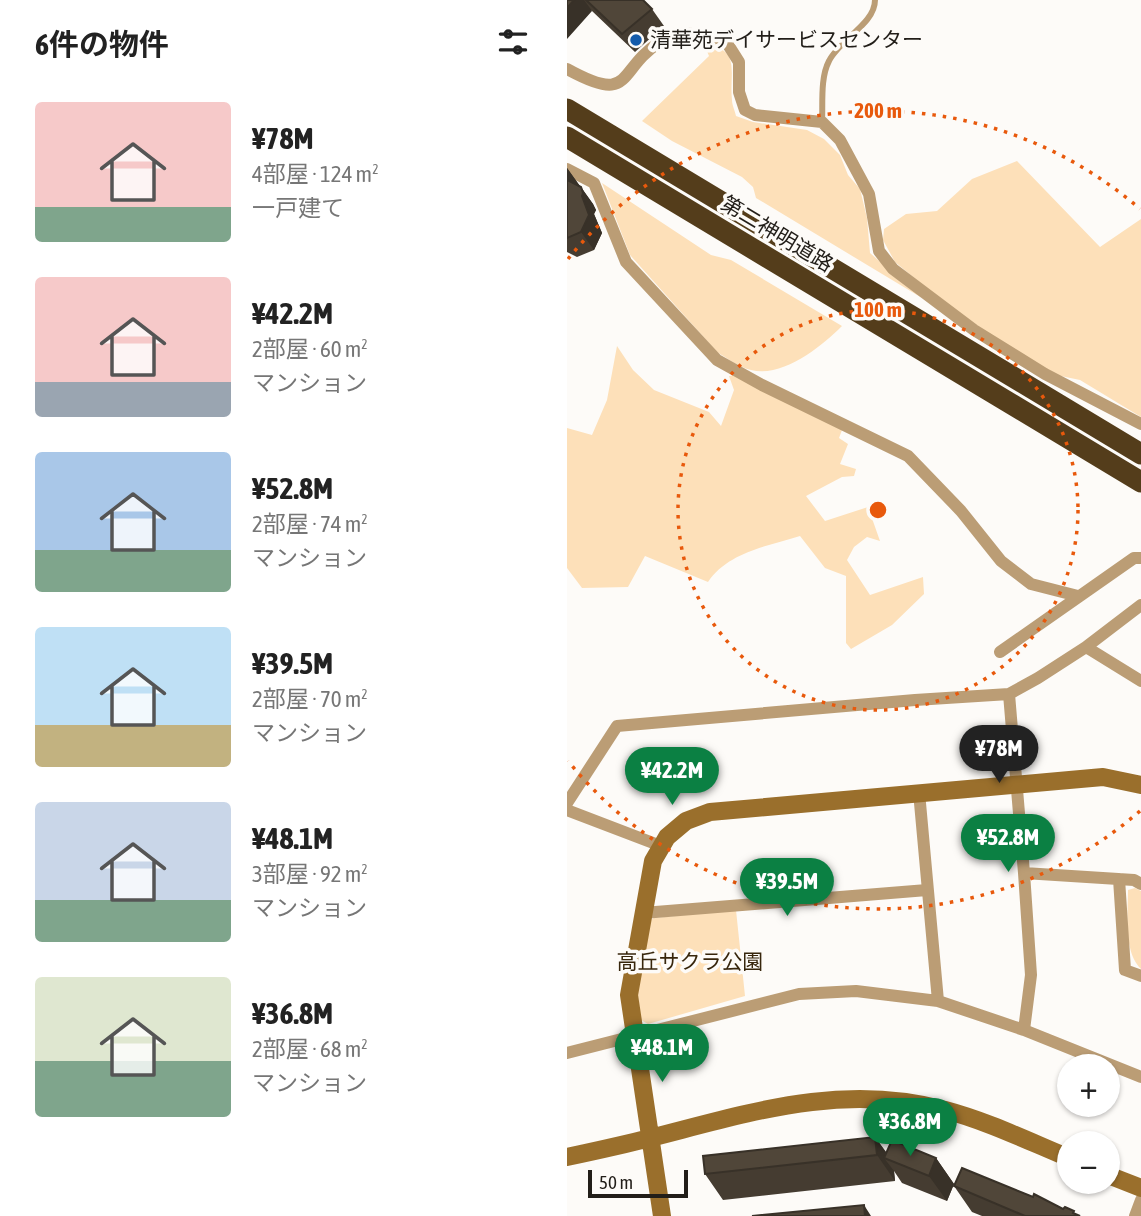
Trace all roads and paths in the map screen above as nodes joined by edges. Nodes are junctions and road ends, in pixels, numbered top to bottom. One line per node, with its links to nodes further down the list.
1 (875, 0): 4 (lane)
2 (567, 69): 4 (street)
3 (567, 109): 8 (highway, 第二神明道路)
4 (822, 122): 7 (street)
5 (567, 137): 9 (highway, 第二神明道路)
6 (567, 169): 11 (street)
7 (1141, 424)
8 (1141, 454)
9 (1141, 482)
10 (1141, 558): 11 (street)
11 (1078, 596): 14 (street)
12 (1141, 605): 13 (street)
13 (1086, 647): 15 (street); 16 (street)
14 (1000, 652)
15 (1141, 681)
16 (1009, 694): 17 (street); 20 (street)
17 (1016, 784): 18 (street); 19 (street); 23 (street)
18 (1141, 785)
19 (919, 792): 22 (street); 26 (street)
20 (567, 803)
21 (567, 810): 22 (street)
22 (661, 846): 27 (street)
23 (1024, 873): 24 (street); 30 (street)
24 (1119, 879): 25 (street); 28 (street)
25 (1141, 884)
26 (927, 890): 27 (street); 29 (street)
27 (643, 913): 31 (street)
28 (1141, 976)
29 (939, 1001): 30 (street); 31 (street)
30 (1024, 1030): 33 (street)
31 (635, 1036): 32 (street); 34 (street)
32 (567, 1053)
33 (1141, 1077)
34 (650, 1138): 35 (street); 36 (street); 40 (street)
35 (1057, 1153)
36 (567, 1157)
37 (1120, 1179): 38 (street)
38 (1141, 1188)
39 (1141, 1200): 41 (street)
40 (662, 1216)
41 (1135, 1216)

